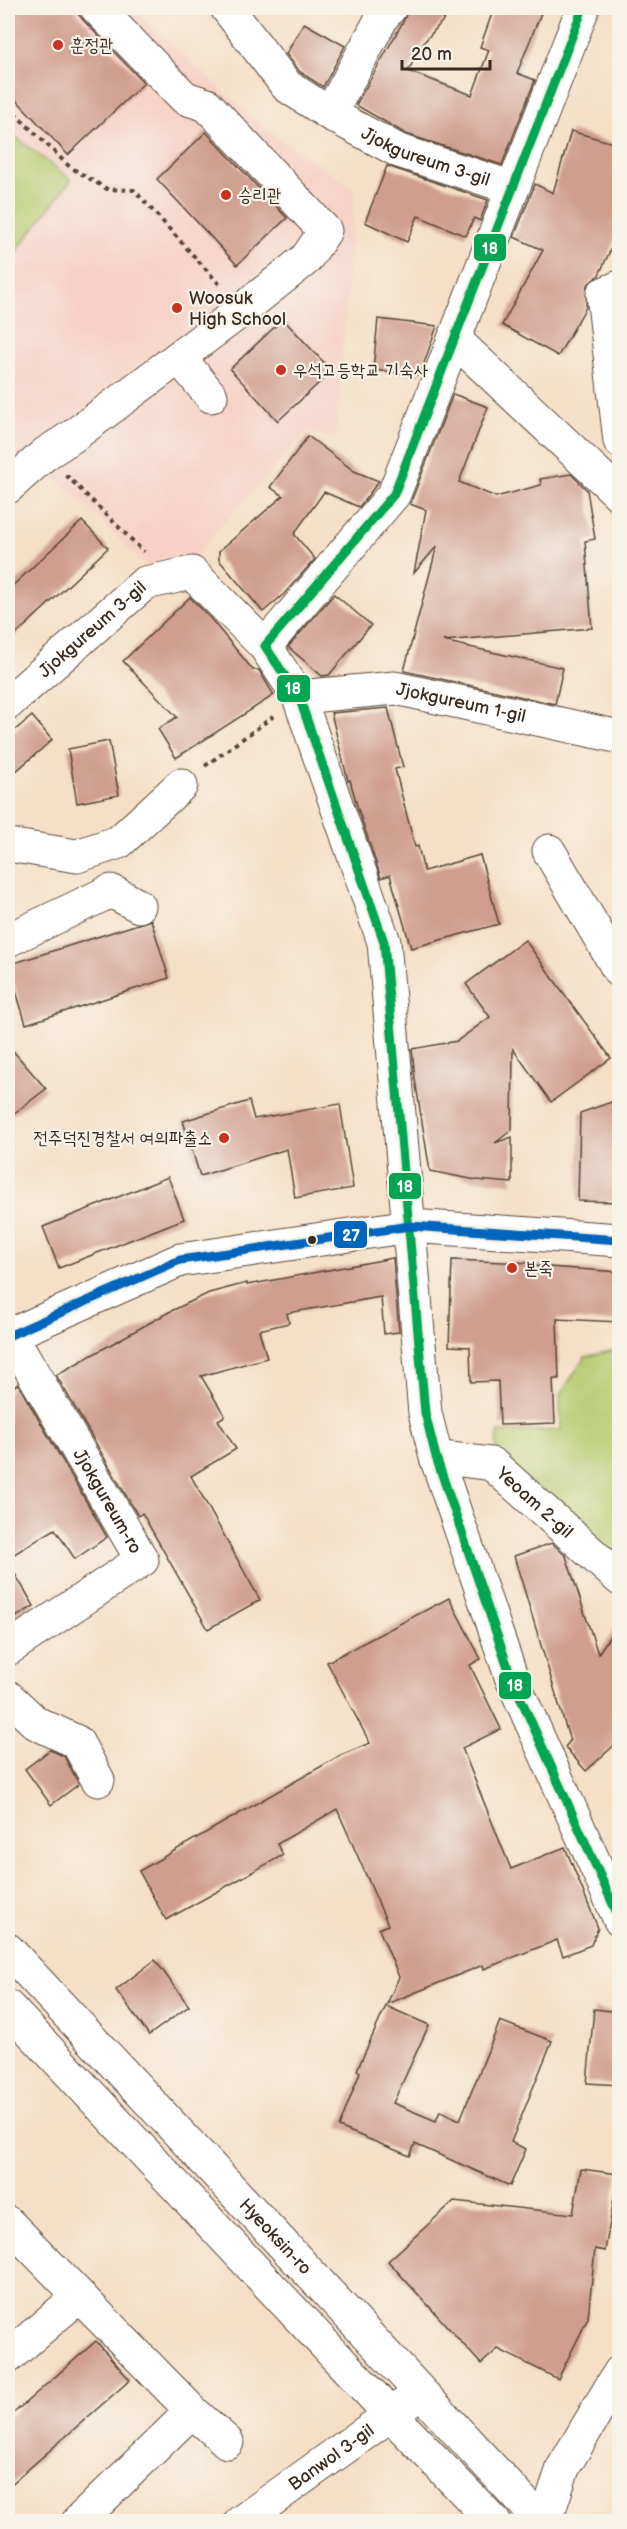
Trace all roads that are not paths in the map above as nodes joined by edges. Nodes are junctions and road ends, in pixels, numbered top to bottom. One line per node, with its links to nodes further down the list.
1 (97, 8): 9 (street)
2 (227, 8): 5 (street, Jjokgureum 3-gil)
3 (390, 8): 5 (street)
4 (583, 8): 6 (street, Jjokgureum 3-gil)
5 (330, 114): 6 (street, Jjokgureum 3-gil)
6 (513, 188): 8 (street)
7 (620, 287): 11 (street)
8 (454, 339): 13 (street); 14 (street)
9 (179, 357): 10 (street); 12 (street)
10 (211, 396)
11 (620, 441)
12 (8, 487)
13 (620, 495)
14 (265, 646): 15 (street); 16 (street, Jjokgureum 3-gil)
15 (299, 698): 17 (street, Jjokgureum 1-gil); 24 (street)
16 (8, 703)
17 (620, 737)
18 (181, 785): 19 (street)
19 (8, 845)
20 (549, 851): 23 (street)
21 (139, 906): 22 (street)
22 (8, 940)
23 (620, 972)
24 (410, 1226): 25 (street, Jjokgureum-ro); 26 (street, Jjokgureum-ro); 27 (street)
25 (620, 1240)
26 (9, 1333): 29 (street, Jjokgureum-ro)
27 (436, 1457): 28 (street, Yeoam 2-gil); 32 (street)
28 (620, 1579)
29 (8, 1649)
30 (8, 1697): 31 (street)
31 (98, 1780)
32 (620, 1920)
33 (8, 1950): 39 (street, Hyeoksin-ro)
34 (8, 2007): 41 (street)
35 (8, 2223): 36 (street)
36 (79, 2296): 37 (street); 40 (street)
37 (12, 2344)
38 (620, 2372): 46 (street)
39 (422, 2393): 41 (street, Banwol 3-gil); 46 (street, Hyeoksin-ro)
40 (192, 2410): 42 (street); 43 (street)
41 (390, 2414): 44 (street, Banwol 3-gil); 45 (street)
42 (226, 2442)
43 (78, 2522)
44 (241, 2522)
45 (494, 2522)
46 (544, 2522)

